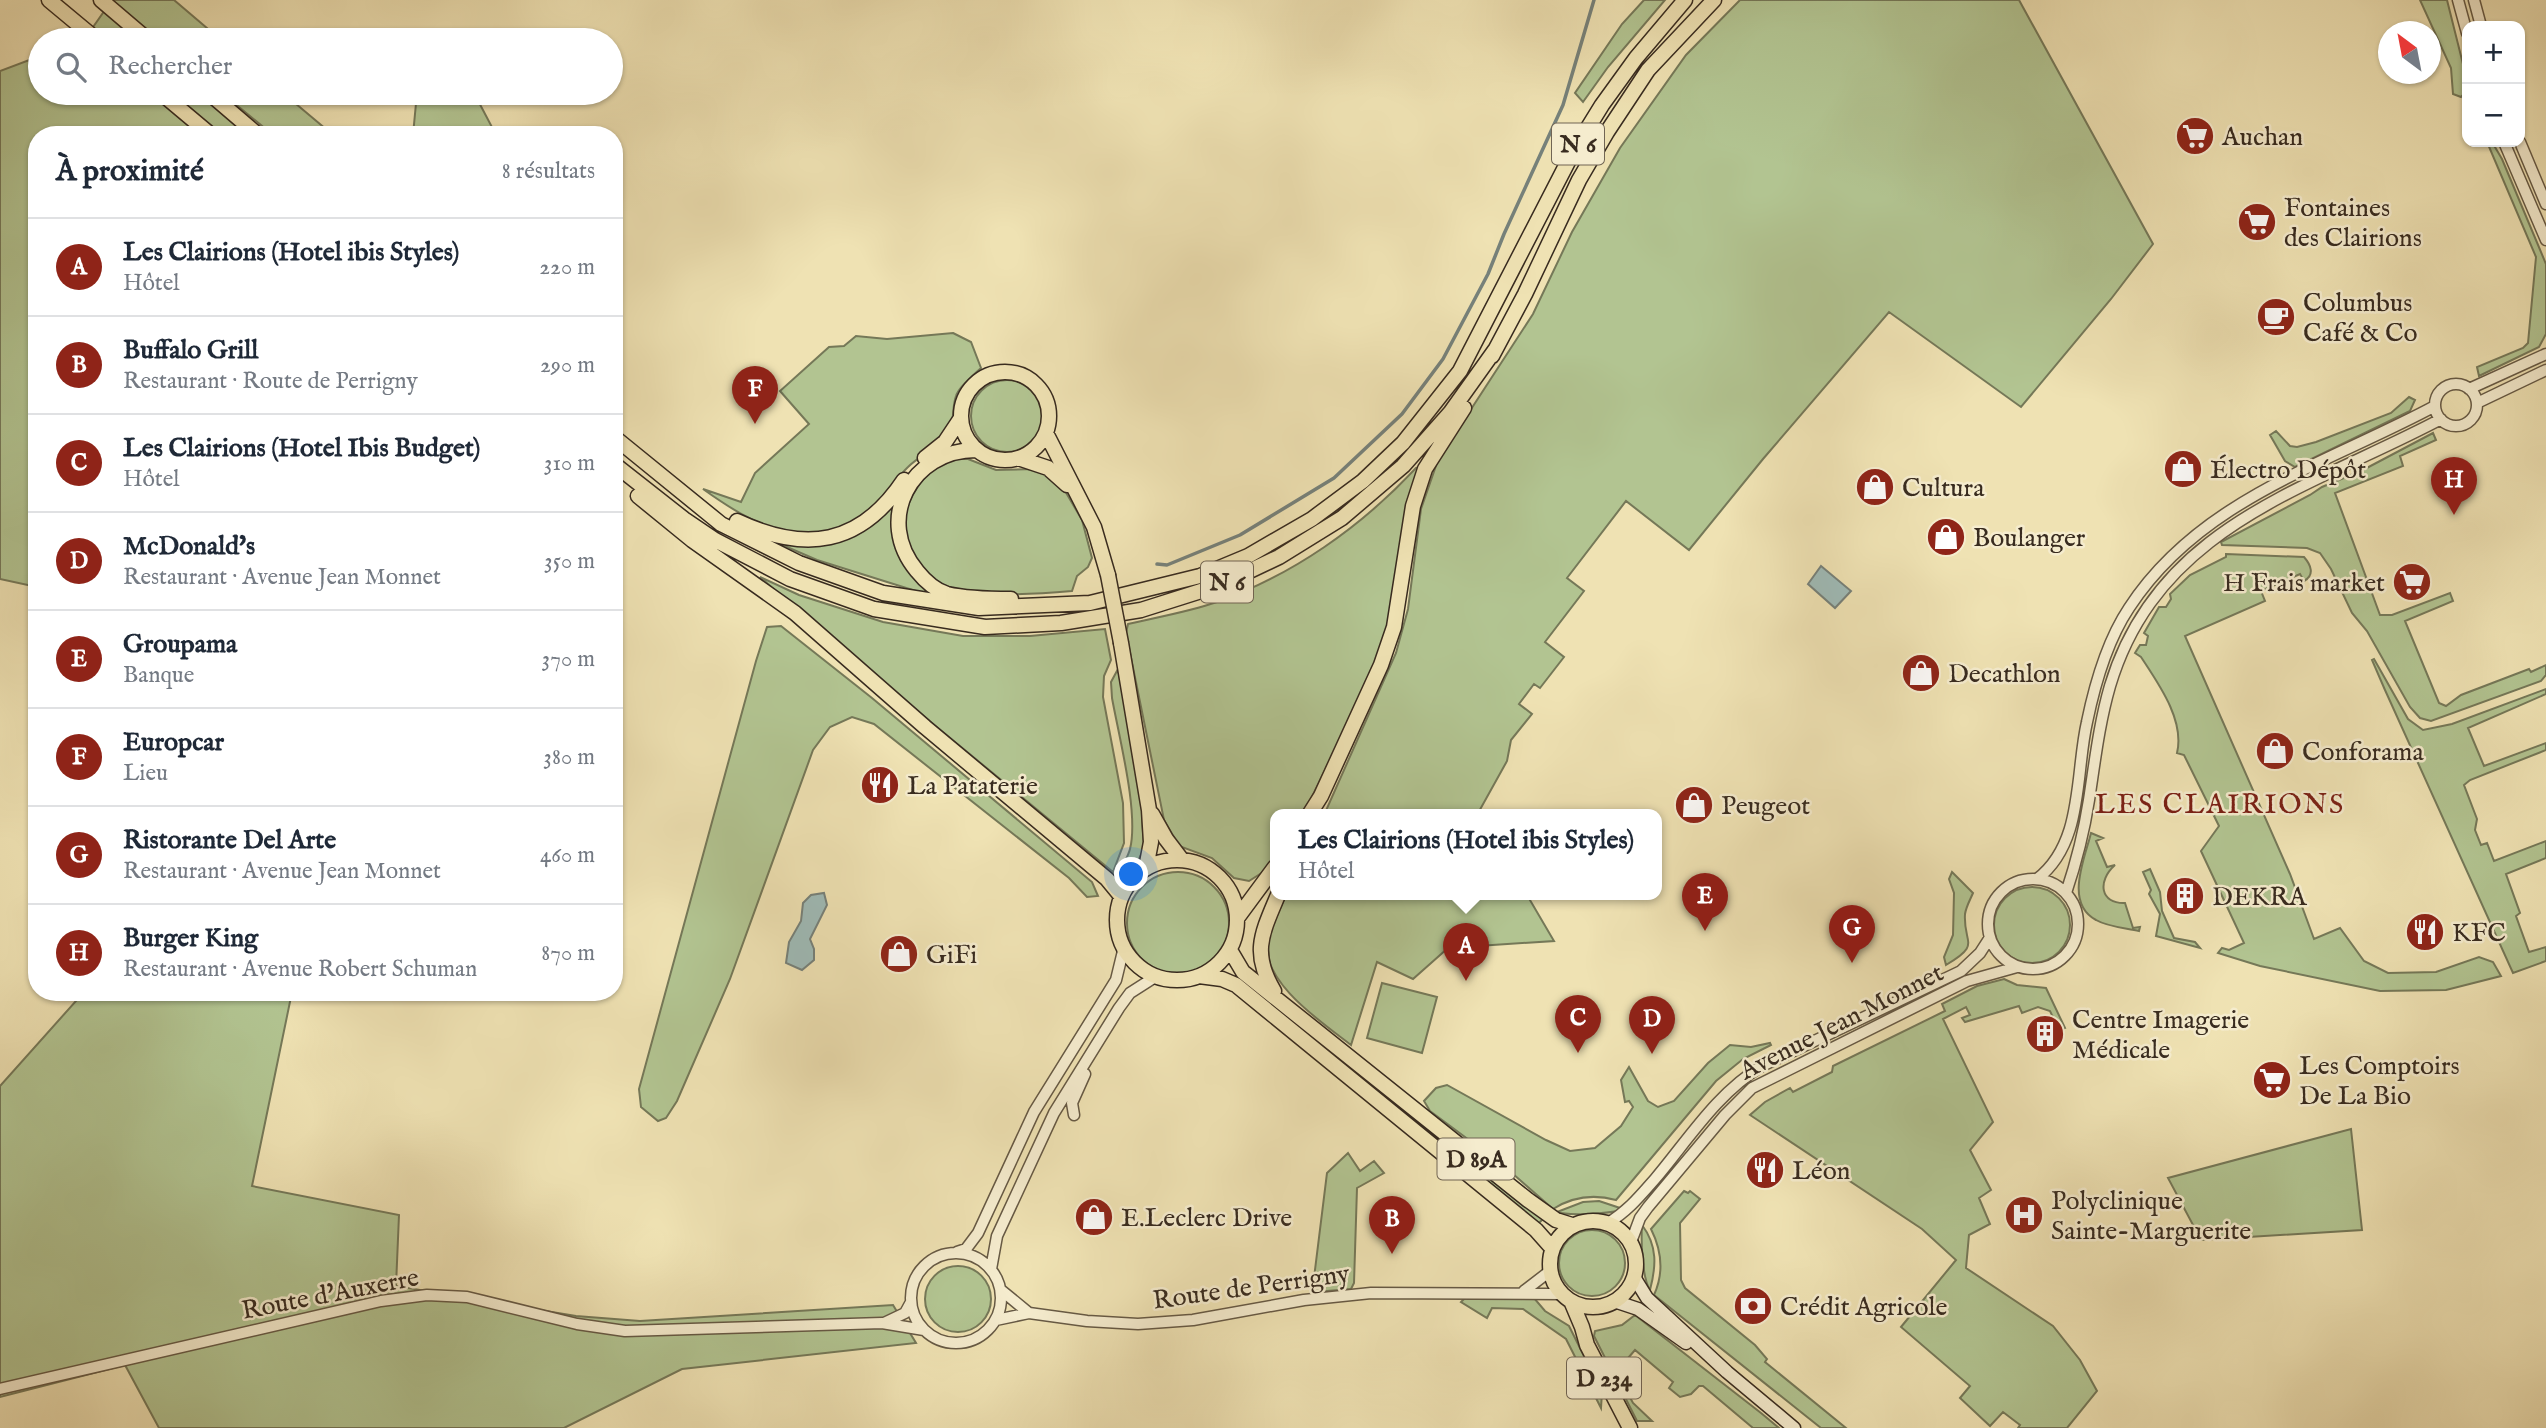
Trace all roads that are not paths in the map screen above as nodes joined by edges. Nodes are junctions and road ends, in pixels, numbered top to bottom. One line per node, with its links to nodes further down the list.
1 (49, 0): 9 (main road)
2 (100, 0): 10 (main road)
3 (1685, 0): 35 (main road, N 6)
4 (1714, 0): 19 (main road, N 6)
5 (2458, 0): 7 (street)
6 (2474, 0): 8 (street)
7 (2464, 21)
8 (2480, 21)
9 (83, 28)
10 (134, 28)
11 (175, 105): 13 (main road)
12 (223, 105): 14 (main road)
13 (200, 126)
14 (248, 126)
15 (2506, 147): 18 (street)
16 (2522, 147): 17 (street)
17 (2546, 204)
18 (2546, 240)
19 (1495, 350): 32 (main road, N 6); 36 (main road)
20 (2546, 354): 22 (street)
21 (2546, 370): 23 (street)
22 (2469, 389): 23 (street); 24 (street)
23 (2477, 403): 26 (street)
24 (2435, 406): 26 (street); 41 (street)
25 (961, 418): 27 (main road); 29 (main road); 30 (main road)
26 (2441, 419): 42 (street)
27 (1046, 433): 31 (main road); 34 (main road)
28 (623, 444): 30 (main road, N 6)
29 (976, 450): 31 (main road); 35 (main road)
30 (637, 456): 35 (main road, N 6)
31 (1018, 458): 34 (main road)
32 (623, 471)
33 (623, 482): 43 (main road)
34 (1073, 490): 37 (main road, bridge)
35 (1200, 576)
36 (1314, 809)
37 (1149, 810): 38 (main road); 39 (main road)
38 (1182, 860): 39 (main road); 45 (main road)
39 (1146, 868): 43 (main road)
40 (1270, 874): 45 (main road)
41 (2037, 879): 42 (street); 46 (street)
42 (2066, 893): 49 (street)
43 (1121, 896): 47 (main road)
44 (1276, 900): 52 (main road)
45 (1238, 917): 48 (main road)
46 (1989, 939): 49 (street); 55 (street, Avenue Jean Monnet)
47 (1124, 947): 51 (main road); 59 (street)
48 (1230, 950): 50 (main road); 52 (main road, D 89A)
49 (2017, 967): 57 (street, Avenue Jean Monnet)
50 (1199, 976): 51 (main road); 58 (main road, D 89A)
51 (1155, 977): 53 (street)
52 (1278, 998): 56 (main road, D 89A)
53 (1109, 1024): 54 (street); 60 (street)
54 (1074, 1115)
55 (1608, 1223): 56 (main road); 57 (main road)
56 (1573, 1225): 58 (main road)
57 (1631, 1242): 62 (main road)
58 (1552, 1248): 61 (main road)
59 (957, 1252): 60 (street); 67 (street)
60 (991, 1269): 63 (street)
61 (1550, 1271): 64 (street); 65 (main road)
62 (1634, 1277): 66 (main road); 74 (main road)
63 (1001, 1290): 69 (street); 70 (street)
64 (1521, 1293): 65 (street, Route de Perrigny); 69 (street, Route de Perrigny)
65 (1566, 1297): 68 (main road); 72 (main road, D 234)
66 (1614, 1301): 68 (main road); 74 (main road)
67 (911, 1302): 71 (street); 73 (street)
68 (1596, 1307): 72 (main road, D 234)
69 (1029, 1313): 70 (street, Route de Perrigny)
70 (996, 1320): 73 (street)
71 (882, 1323): 73 (street, Route d'Auxerre); 75 (street, Route d'Auxerre)
72 (1582, 1327): 76 (main road, D 234)
73 (924, 1330)
74 (1727, 1372): 77 (main road)
75 (0, 1389)
76 (1630, 1428)
77 (1794, 1428)

